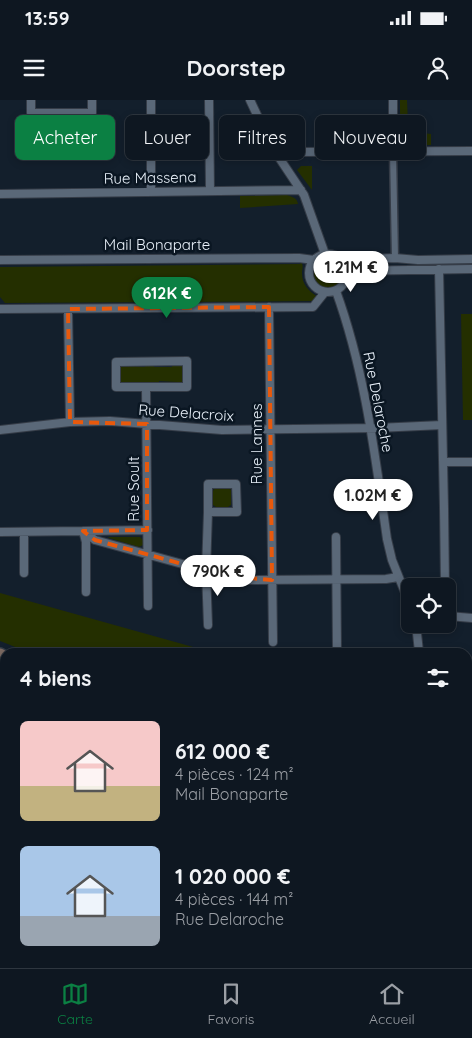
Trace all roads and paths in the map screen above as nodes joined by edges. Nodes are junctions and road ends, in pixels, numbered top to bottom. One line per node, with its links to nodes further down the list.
1 (31, 100): 2 (street)
2 (92, 100)
3 (151, 100): 15 (street)
4 (209, 100): 14 (street)
5 (250, 100): 7 (street)
6 (393, 100): 8 (street)
7 (258, 115)
8 (393, 115)
9 (472, 151): 10 (street)
10 (426, 152)
11 (281, 160): 13 (street)
12 (392, 160): 18 (street)
13 (301, 190): 14 (street, Rue Massena); 17 (street)
14 (210, 191): 15 (street, Rue Massena)
15 (151, 192): 16 (street, Rue Massena)
16 (0, 194)
17 (325, 254): 21 (street); 22 (street)
18 (395, 258): 19 (street); 22 (street)
19 (472, 259)
20 (0, 260): 21 (street, Mail Bonaparte)
21 (314, 260): 27 (street)
22 (342, 260): 25 (street)
23 (438, 269): 24 (street); 25 (street); 34 (street)
24 (472, 269)
25 (347, 271): 26 (street)
26 (336, 291): 27 (street); 35 (street, Rue Delaroche)
27 (325, 292): 28 (street)
28 (269, 307): 30 (street); 37 (street, Rue Lannes)
29 (0, 309): 30 (street)
30 (68, 309): 32 (street)
31 (146, 387): 31 (street); 33 (street, Rue Soult)
32 (70, 422): 33 (street, Rue Delacroix); 36 (street, Rue Delacroix)
33 (147, 424): 37 (street, Rue Delacroix); 41 (street, Rue Soult)
34 (442, 425): 35 (street, Rue Delacroix); 38 (street)
35 (371, 428): 37 (street, Rue Delacroix); 49 (street, Rue Delaroche)
36 (0, 430)
37 (271, 430): 51 (street, Rue Lannes)
38 (443, 462): 39 (street); 50 (street)
39 (472, 462)
40 (208, 512): 40 (street); 47 (street)
41 (148, 530): 42 (street); 46 (street, Rue Soult)
42 (83, 531): 44 (street); 46 (street); 54 (street)
43 (0, 532): 44 (street)
44 (24, 532): 48 (street)
45 (336, 537): 52 (street)
46 (148, 554): 47 (street); 55 (street, Rue Soult)
47 (206, 571): 51 (street); 58 (street)
48 (24, 573)
49 (398, 577): 52 (street); 53 (street, Rue Delaroche)
50 (445, 578)
51 (272, 580): 52 (street); 60 (street, Rue Lannes)
52 (336, 580): 61 (street)
53 (401, 584)
54 (86, 592)
55 (148, 606)
56 (456, 617): 57 (street)
57 (472, 618)
58 (208, 625)
59 (417, 633): 62 (street)
60 (273, 642)
61 (337, 648)
62 (419, 648)

